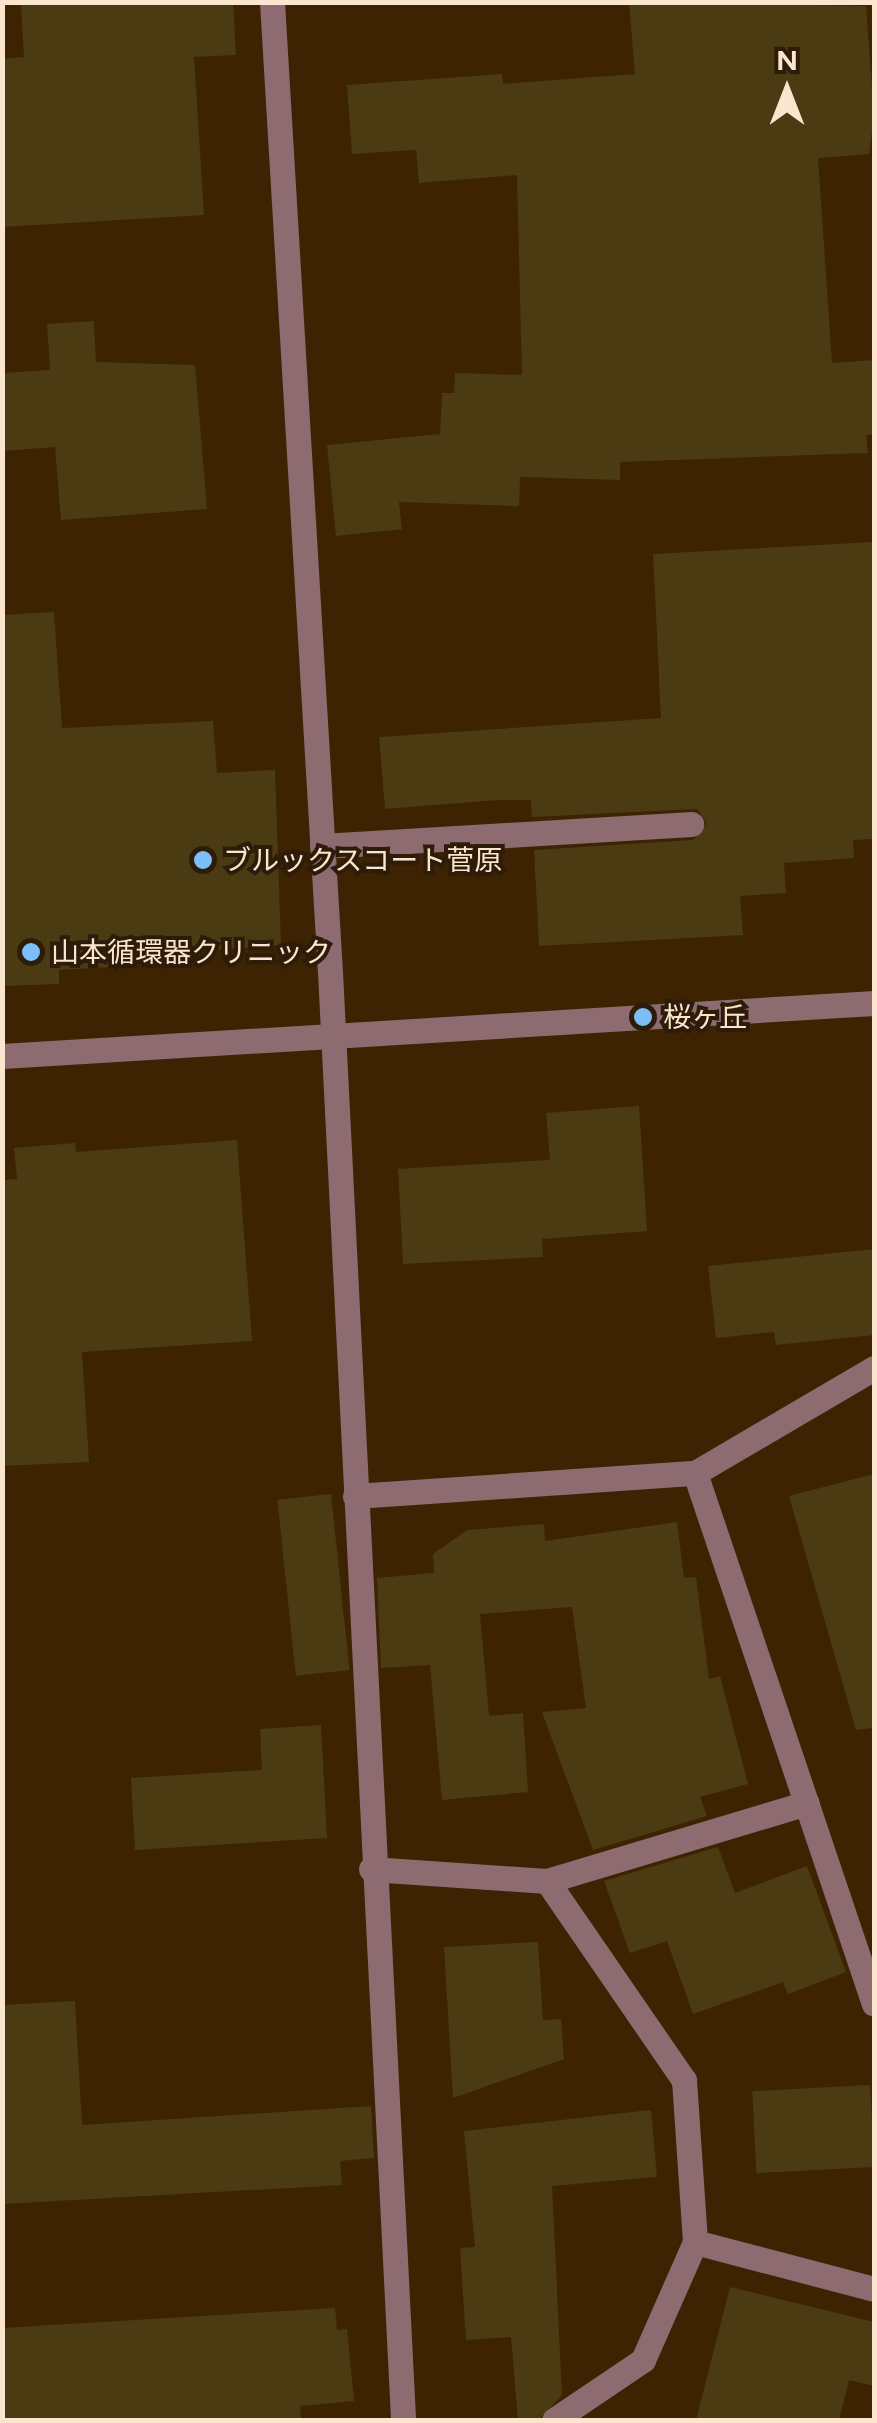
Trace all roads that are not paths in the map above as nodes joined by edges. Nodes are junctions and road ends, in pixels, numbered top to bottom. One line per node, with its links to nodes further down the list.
1 (272, 2): 3 (street)
2 (691, 824): 3 (street)
3 (322, 846): 5 (street)
4 (874, 1003): 5 (street)
5 (333, 1036): 6 (street); 9 (street)
6 (2, 1056)
7 (874, 1368): 8 (street)
8 (695, 1472): 9 (street); 10 (street)
9 (354, 1496): 11 (street)
10 (808, 1803): 12 (street); 13 (street)
11 (372, 1868): 12 (street); 16 (street)
12 (547, 1881): 14 (street)
13 (874, 2004)
14 (695, 2242): 15 (street); 17 (street)
15 (874, 2289)
16 (403, 2420)
17 (554, 2420)

